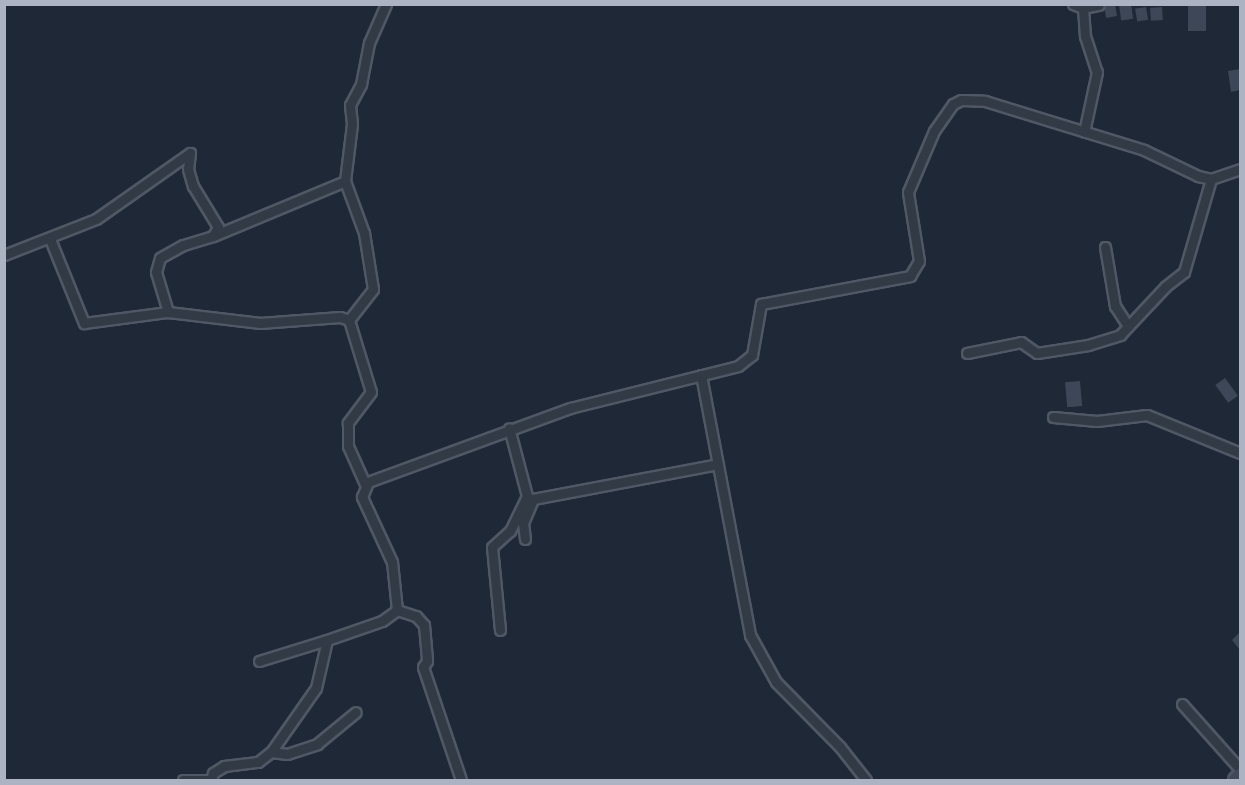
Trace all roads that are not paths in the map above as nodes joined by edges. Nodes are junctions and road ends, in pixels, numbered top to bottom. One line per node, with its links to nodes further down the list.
1 (386, 4): 7 (street)
2 (1099, 5): 3 (street)
3 (1078, 6): 4 (street)
4 (1084, 132): 6 (street); 16 (street)
5 (1240, 169): 6 (street)
6 (1211, 179): 14 (street)
7 (345, 181): 8 (street); 13 (street)
8 (213, 236): 9 (street); 12 (street)
9 (50, 239): 11 (street); 12 (street)
10 (1105, 247): 14 (street)
11 (4, 255)
12 (168, 312): 13 (street)
13 (349, 320): 21 (street)
14 (1128, 326): 15 (street)
15 (967, 353)
16 (701, 375): 18 (street); 20 (street)
17 (1053, 417): 19 (street)
18 (509, 428): 21 (street); 24 (street)
19 (1240, 453)
20 (718, 464): 22 (street); 35 (street)
21 (365, 484): 23 (street)
22 (525, 539)
23 (397, 610): 25 (street); 34 (street)
24 (500, 630)
25 (327, 640): 26 (street); 29 (street)
26 (259, 661)
27 (1182, 704): 30 (street)
28 (356, 711): 29 (street)
29 (272, 752): 33 (street)
30 (1240, 769)
31 (1240, 776): 36 (street)
32 (183, 780): 33 (street)
33 (210, 780)
34 (461, 780)
35 (866, 780)
36 (1236, 780)

